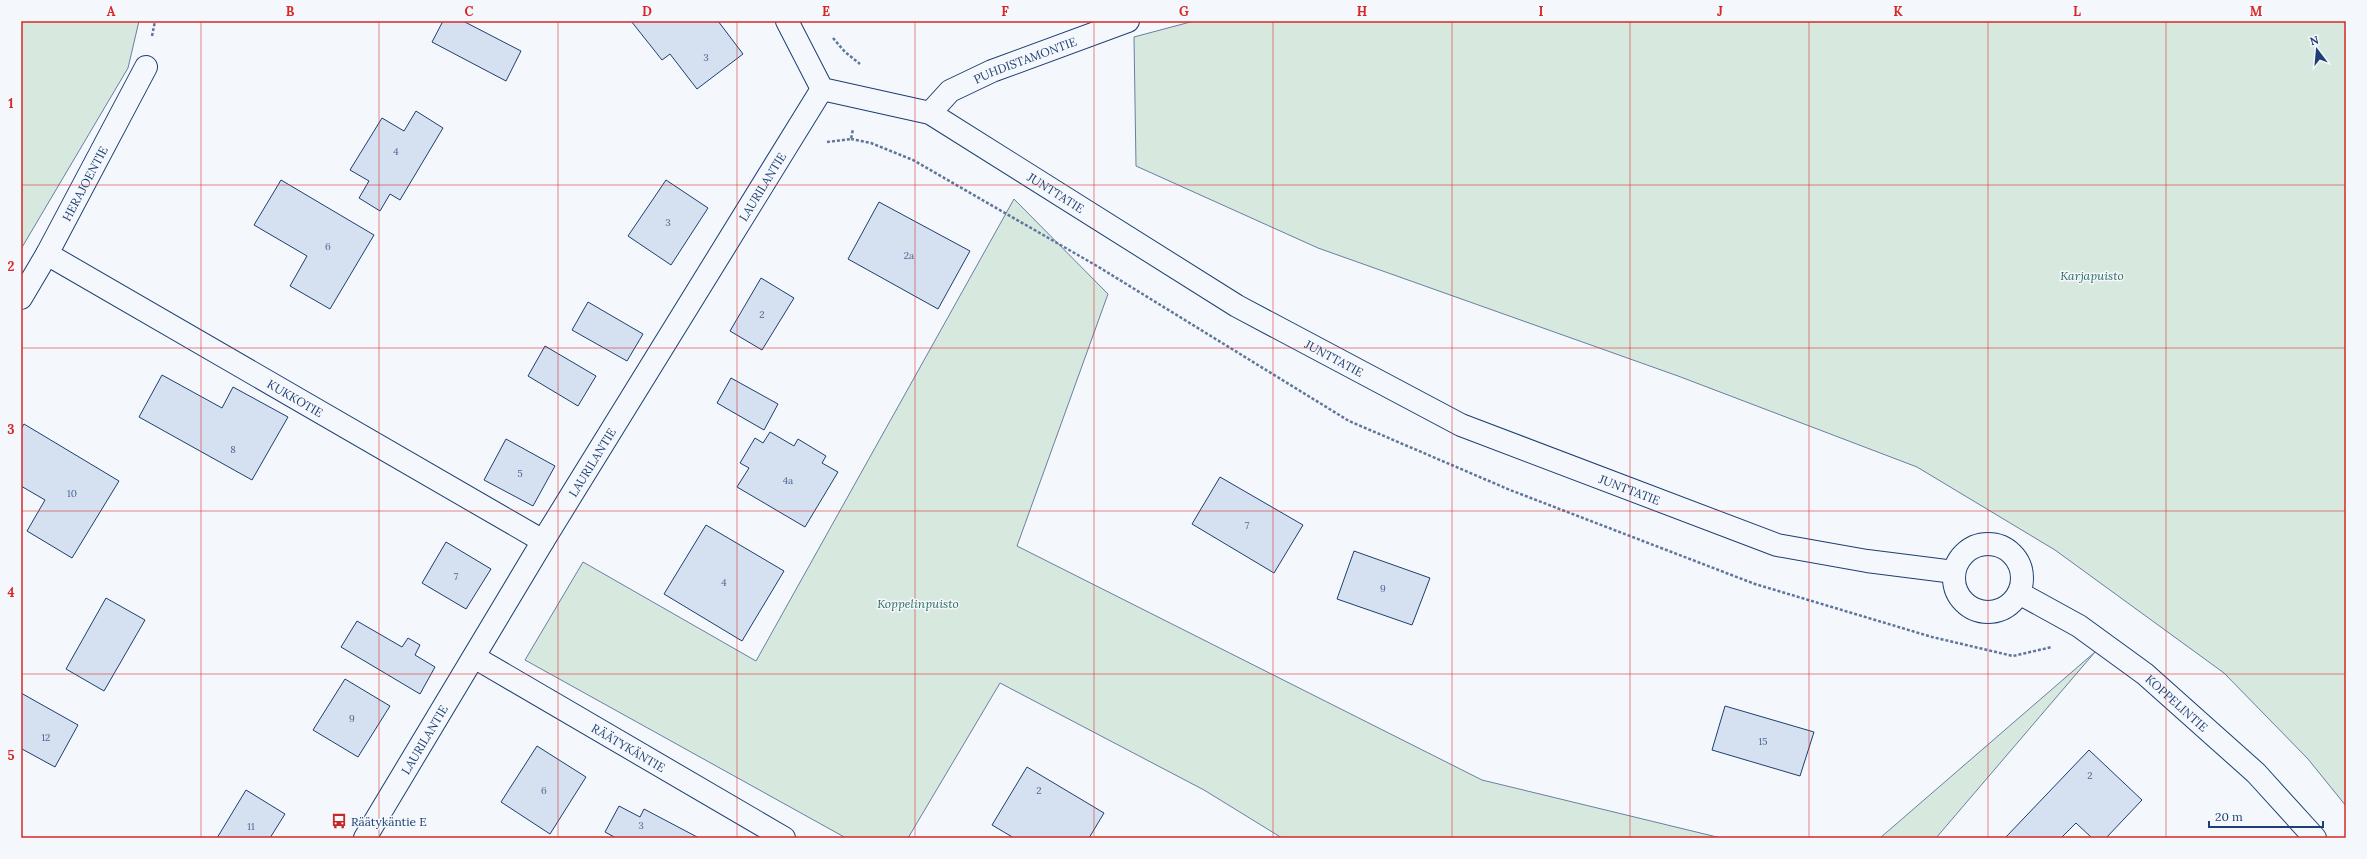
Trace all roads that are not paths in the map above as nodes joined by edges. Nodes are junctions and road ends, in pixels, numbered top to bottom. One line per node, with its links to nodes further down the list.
1 (787, 21): 4 (street)
2 (1128, 21): 5 (street, PUHDISTAMONTIE)
3 (146, 68): 6 (street, HERAJOENTIE)
4 (822, 89): 5 (street, JUNTTATIE); 8 (street, LAURILANTIE)
5 (930, 113): 9 (street, JUNTTATIE)
6 (47, 254): 7 (street, HERAJOENTIE); 8 (street, KUKKOTIE)
7 (21, 298)
8 (543, 541): 11 (street, LAURILANTIE)
9 (1954, 572): 10 (street); 10 (street)
10 (2019, 593): 14 (street, KOPPELINTIE)
11 (474, 657): 12 (street, LAURILANTIE); 13 (street, RÄÄTYKÄNTIE)
12 (365, 838)
13 (784, 838)
14 (2315, 838)

